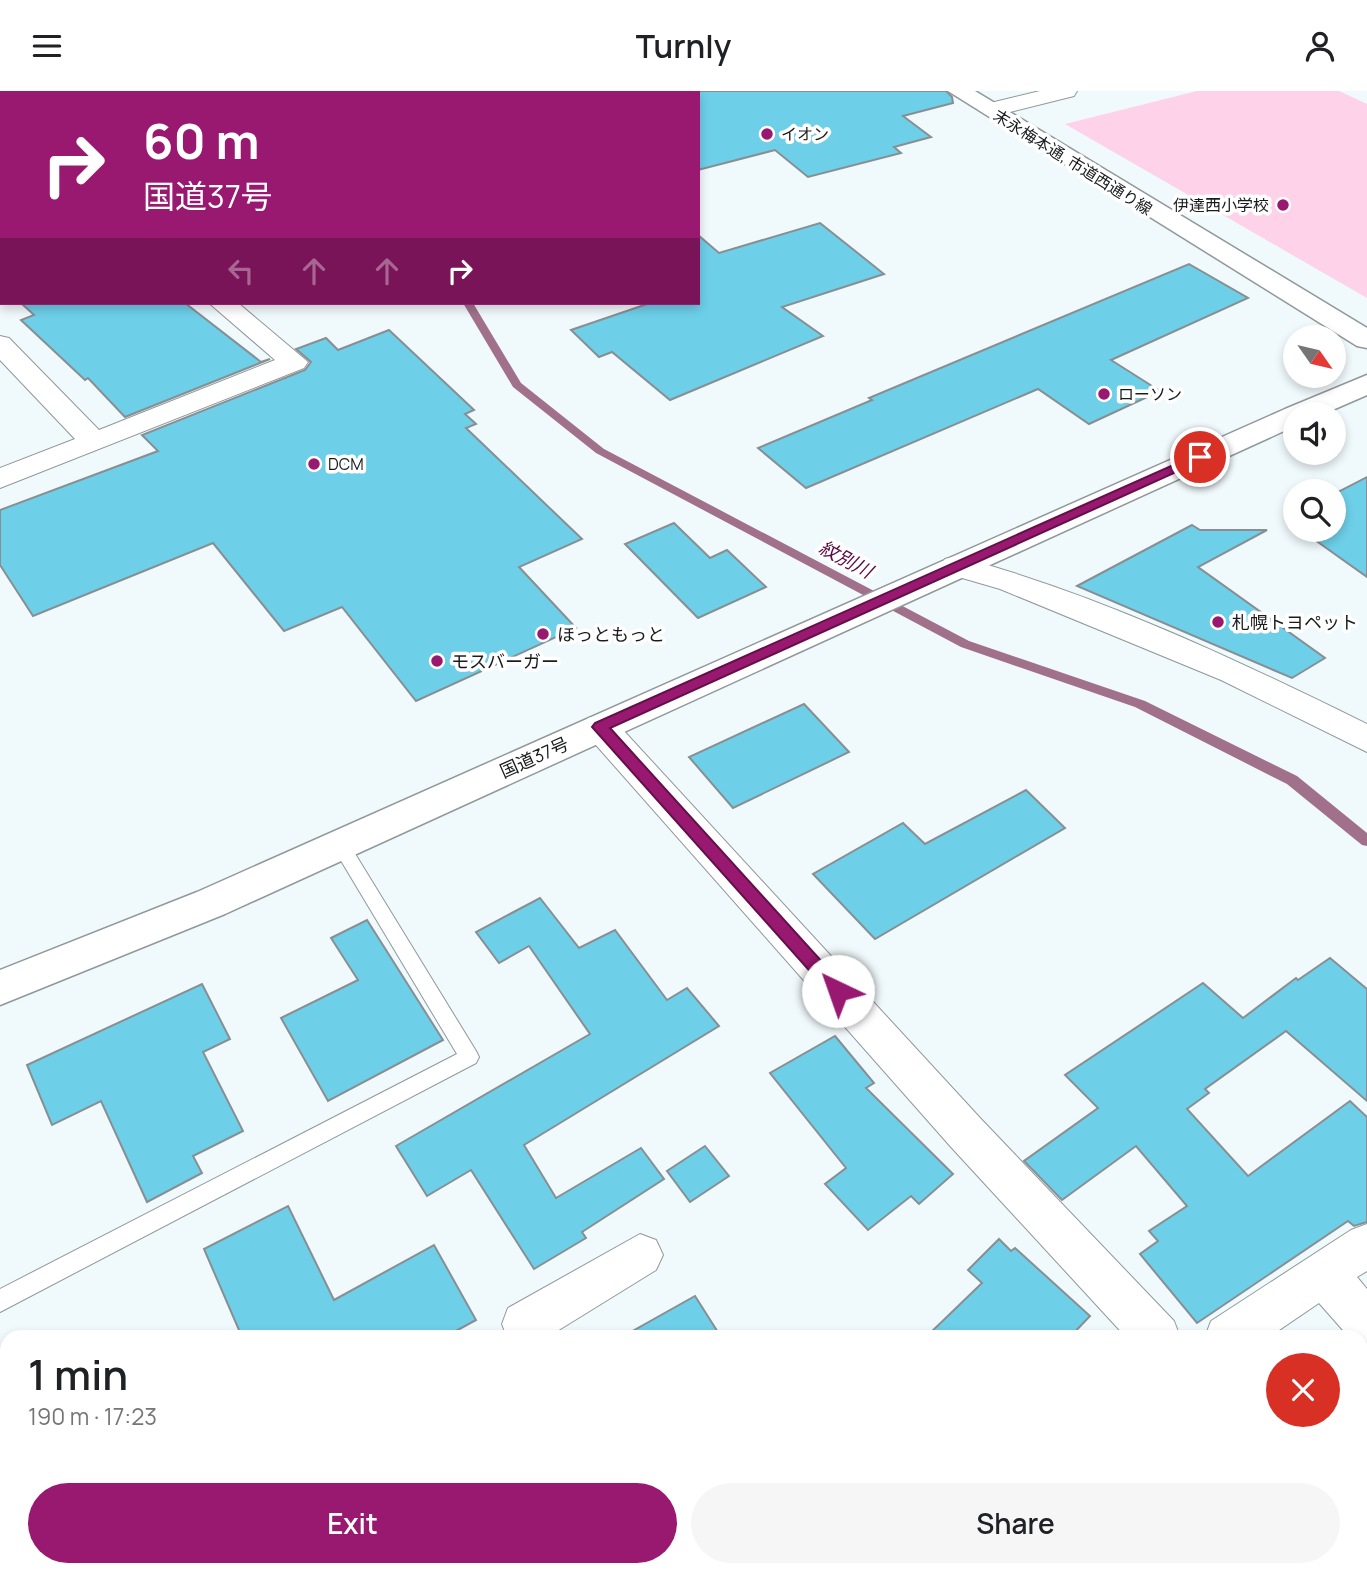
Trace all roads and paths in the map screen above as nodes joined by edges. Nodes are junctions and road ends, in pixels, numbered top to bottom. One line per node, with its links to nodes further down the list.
1 (959, 91): 3 (main road, 末永梅本通, 市道西通り線)
2 (1066, 91): 3 (street)
3 (990, 110): 5 (main road, 末永梅本通, 市道西通り線)
4 (224, 305): 10 (street)
5 (1367, 340)
6 (0, 344): 10 (street)
7 (1367, 384): 8 (main road, 国道37号)
8 (1326, 402)
9 (1283, 421): 12 (main road, 国道37号)
10 (94, 442): 11 (street)
11 (0, 479)
12 (945, 572): 13 (main road, 国道37号); 14 (street)
13 (600, 727): 15 (main road, 国道37号); 23 (street)
14 (1367, 739)
15 (341, 844): 16 (main road, 国道37号); 20 (lane)
16 (0, 988)
17 (1367, 1245): 19 (street)
18 (640, 1255): 22 (street)
19 (1323, 1273): 21 (street); 24 (street)
20 (0, 1301)
21 (1367, 1323)
22 (529, 1330)
23 (1150, 1330)
24 (1238, 1330)

